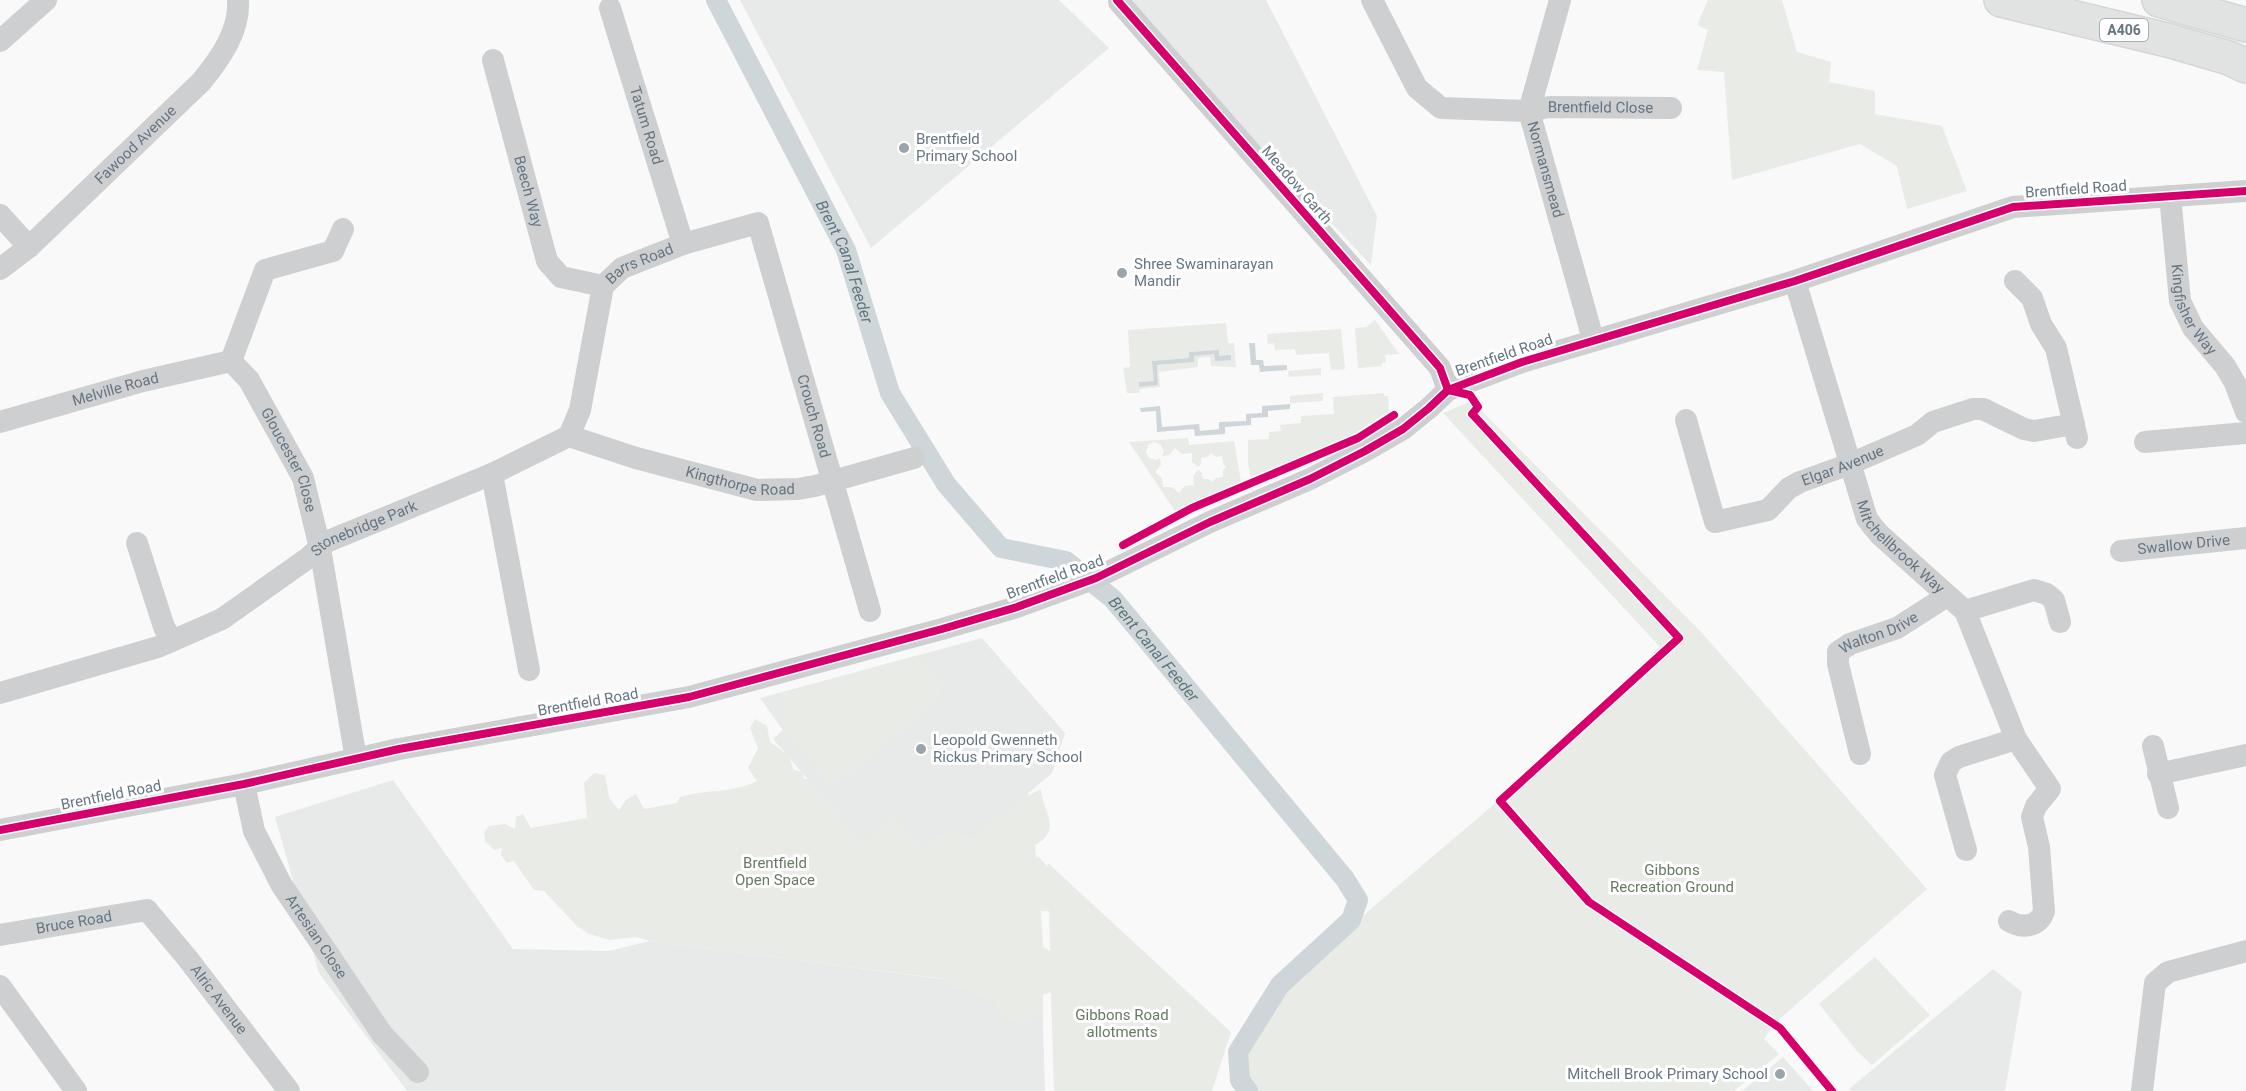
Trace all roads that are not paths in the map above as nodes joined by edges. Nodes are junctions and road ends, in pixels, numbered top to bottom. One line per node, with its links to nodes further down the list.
1 (46, 0): 10 (street)
2 (238, 0): 21 (street, Fawood Avenue)
3 (1372, 0): 14 (street, Brentfield Close)
4 (1560, 0): 14 (street, Normansmead)
5 (2001, 0): 12 (highway, A406)
6 (2159, 0): 9 (highway, A406)
7 (1119, 2): 28 (street, Meadow Garth)
8 (610, 8): 20 (street, Tatum Road)
9 (2246, 25)
10 (0, 41)
11 (492, 60): 25 (street, Beech Way)
12 (2246, 66)
13 (1671, 108): 14 (street, Brentfield Close)
14 (1529, 111): 26 (street, Normansmead)
15 (2246, 191): 16 (street, Brentfield Road)
16 (2170, 196): 23 (street, Brentfield Road); 29 (street, Kingfisher Way)
17 (0, 215): 21 (street)
18 (758, 223): 20 (street, Barrs Road); 38 (street, Crouch Road)
19 (343, 229): 27 (street)
20 (683, 244): 25 (street, Barrs Road)
21 (29, 247): 22 (street, Fawood Avenue)
22 (0, 269)
23 (1795, 281): 26 (street, Brentfield Road); 36 (street, Mitchellbrook Way)
24 (2015, 281): 36 (street, Elgar Avenue)
25 (603, 286): 33 (street, Barrs Road)
26 (1593, 339): 28 (street, Brentfield Road)
27 (231, 361): 31 (street, Melville Road); 41 (street, Gloucester Close)
28 (1448, 390): 54 (street, Brentfield Road)
29 (2246, 412)
30 (1686, 420): 36 (street, Elgar Avenue)
31 (0, 422)
32 (2246, 433): 34 (street)
33 (568, 436): 37 (street, Stonebridge Park); 38 (street, Kingthorpe Road)
34 (2145, 442)
35 (914, 458): 38 (street, Kingthorpe Road)
36 (1850, 464): 43 (street, Mitchellbrook Way)
37 (492, 474): 41 (street, Stonebridge Park); 48 (street)
38 (833, 480): 44 (street, Crouch Road)
39 (2246, 538): 42 (street, Swallow Drive)
40 (137, 543): 47 (street)
41 (320, 548): 47 (street, Stonebridge Park); 54 (street, Gloucester Close)
42 (2121, 551)
43 (1947, 596): 45 (street, Mitchellbrook Way); 52 (street, Walton Drive)
44 (870, 610)
45 (1965, 611): 46 (street); 50 (street, Mitchellbrook Way)
46 (2060, 622)
47 (172, 641): 49 (street, Stonebridge Park)
48 (529, 670)
49 (0, 693)
50 (2016, 739): 59 (street); 61 (street, Mitchellbrook Way)
51 (2153, 746): 55 (street)
52 (1860, 754)
53 (2246, 755): 55 (street)
54 (356, 759): 56 (street, Brentfield Road)
55 (2158, 774): 57 (street)
56 (244, 784): 58 (street, Brentfield Road); 65 (street, Artesian Close)
57 (2168, 808)
58 (0, 830)
59 (1966, 850)
60 (147, 910): 62 (street, Bruce Road); 67 (street, Alric Avenue)
61 (2009, 921)
62 (0, 935)
63 (2246, 951): 68 (street)
64 (0, 986): 66 (street)
65 (418, 1072)
66 (75, 1091)
67 (289, 1091)
68 (2142, 1091)

